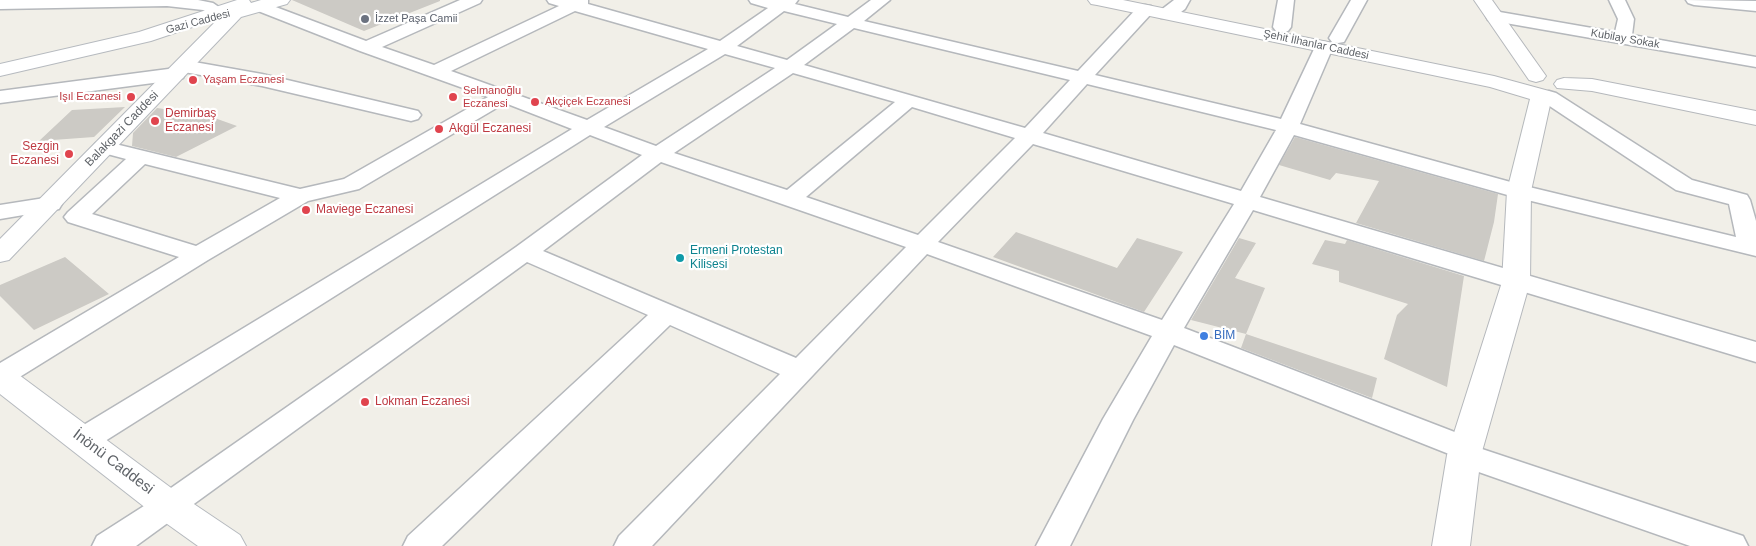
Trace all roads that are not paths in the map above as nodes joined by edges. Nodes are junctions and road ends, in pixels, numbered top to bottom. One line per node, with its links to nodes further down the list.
1 (281, 0): 19 (street, Gazi Caddesi)
2 (474, 0): 26 (street)
3 (757, 0): 15 (street)
4 (882, 0): 22 (street)
5 (1097, 0): 17 (street, Şehit İlhanlar Caddesi)
6 (1286, 0): 23 (street)
7 (1359, 0): 25 (street)
8 (1483, 0): 21 (street)
9 (1617, 0): 24 (street)
10 (1694, 0): 18 (street)
11 (110, 1): 12 (street); 13 (street)
12 (185, 1): 19 (street)
13 (31, 2): 16 (street); 20 (street)
14 (571, 2): 27 (street); 32 (street)
15 (786, 3): 22 (street); 27 (street)
16 (0, 4)
17 (1164, 6): 23 (street, Şehit İlhanlar Caddesi); 25 (street, Şehit İlhanlar Caddesi); 33 (street)
18 (1756, 6)
19 (243, 7): 26 (street); 30 (street, Gazi Caddesi); 31 (street, Balakgazi Caddesi)
20 (0, 13)
21 (1494, 16): 24 (street, Kubilay Sokak); 34 (street)
22 (849, 22): 29 (street); 33 (street)
23 (1282, 27): 25 (street, Şehit İlhanlar Caddesi)
24 (1624, 39): 28 (street, Kubilay Sokak)
25 (1331, 43): 34 (street, Şehit İlhanlar Caddesi); 40 (street)
26 (366, 48): 32 (street)
27 (722, 48): 29 (street); 41 (street)
28 (1756, 62)
29 (788, 67): 37 (street); 44 (street)
30 (0, 70)
31 (180, 70): 36 (street); 38 (street); 43 (street, Balakgazi Caddesi)
32 (434, 72): 35 (street)
33 (1083, 78): 40 (street); 42 (street)
34 (1543, 87): 39 (street, Şehit İlhanlar Caddesi); 46 (street); 50 (street)
35 (504, 96): 41 (street); 47 (street)
36 (0, 97)
37 (909, 100): 42 (street); 48 (street)
38 (411, 115)
39 (1756, 118)
40 (1288, 127): 46 (street); 49 (street)
41 (588, 128): 44 (street); 64 (street)
42 (1029, 136): 49 (street); 53 (street)
43 (103, 147): 45 (street); 51 (street, Balakgazi Caddesi)
44 (658, 154): 48 (street); 55 (street)
45 (140, 157): 47 (street); 57 (street)
46 (1518, 190): 54 (street); 58 (street)
47 (300, 196): 57 (street)
48 (790, 199): 53 (street)
49 (1247, 201): 58 (street); 60 (street)
50 (1748, 202): 54 (street)
51 (50, 204): 52 (street); 56 (street, Balakgazi Caddesi)
52 (0, 212)
53 (922, 244): 60 (street); 62 (street)
54 (1754, 248)
55 (524, 252): 59 (street); 66 (street)
56 (0, 254)
57 (199, 255): 63 (street)
58 (1516, 282): 61 (street); 65 (street)
59 (667, 313): 62 (street); 70 (street)
60 (1168, 332): 65 (street); 72 (street)
61 (1756, 352)
62 (800, 371): 71 (street)
63 (0, 377): 64 (street, İnönü Caddesi)
64 (83, 440): 66 (street, İnönü Caddesi)
65 (1465, 452): 67 (street); 73 (street)
66 (169, 506): 68 (street); 69 (street, İnönü Caddesi)
67 (1728, 545)
68 (109, 546)
69 (227, 546)
70 (420, 546)
71 (631, 546)
72 (1053, 546)
73 (1451, 546)

